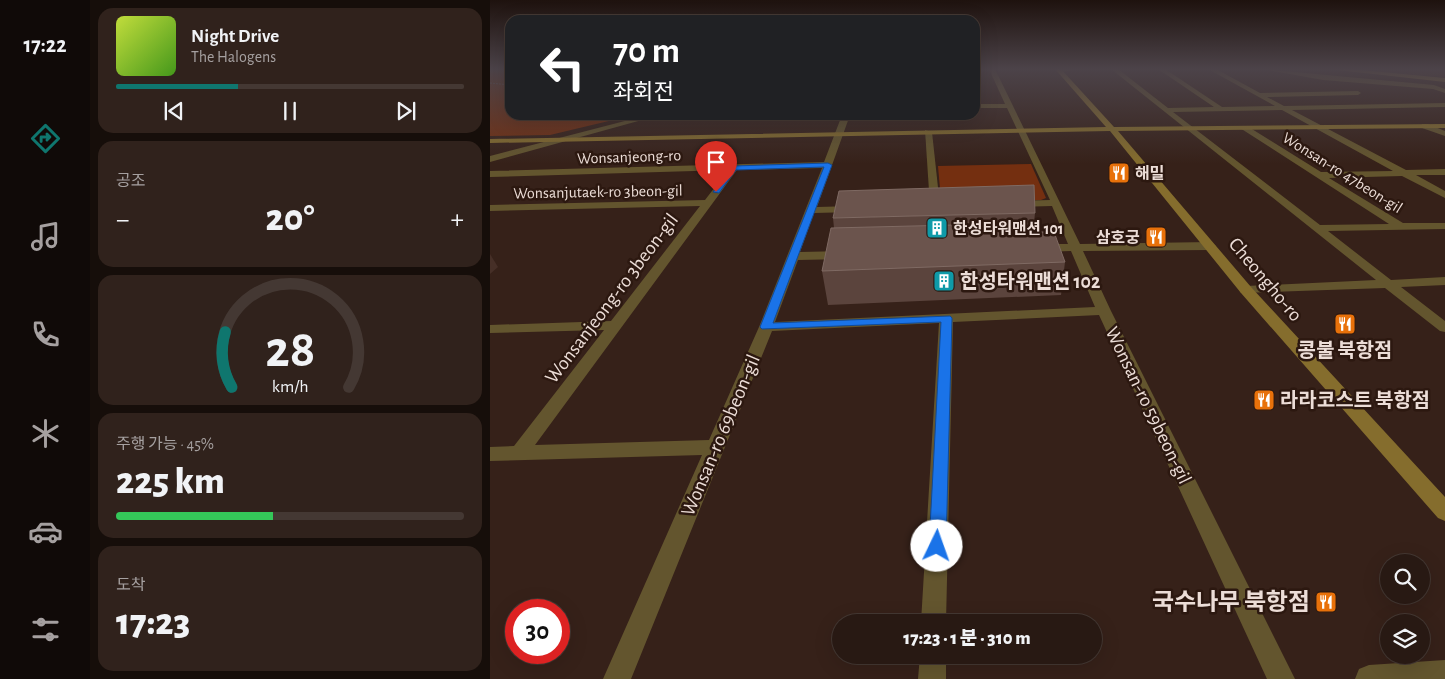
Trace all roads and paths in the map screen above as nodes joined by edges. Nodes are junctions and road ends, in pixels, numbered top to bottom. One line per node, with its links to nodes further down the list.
1 (1006, 101): 10 (street, Wonsan-ro 59beon-gil)
2 (1086, 101): 22 (street, Cheongho-ro)
3 (1154, 101): 13 (street)
4 (1209, 101): 12 (street)
5 (1269, 101): 11 (street)
6 (1377, 101): 7 (street)
7 (1388, 105): 8 (street); 11 (street)
8 (1445, 105)
9 (980, 106): 10 (street)
10 (1008, 106): 21 (street, Wonsan-ro 59beon-gil)
11 (1283, 108): 12 (street); 18 (street)
12 (1221, 109): 13 (street)
13 (1166, 110): 20 (street)
14 (636, 120): 26 (street)
15 (844, 120): 24 (street, Wonsan-ro 69beon-gil)
16 (1425, 126): 17 (street); 18 (street); 25 (street)
17 (1445, 126)
18 (1318, 127): 19 (street); 32 (street)
19 (1244, 128): 20 (street); 34 (street, Wonsan-ro 47beon-gil)
20 (1190, 129): 22 (street); 45 (street)
21 (1020, 130): 22 (street); 23 (street); 37 (street, Wonsan-ro 59beon-gil)
22 (1113, 130): 46 (street, Cheongho-ro)
23 (928, 132): 24 (street); 39 (street)
24 (839, 134): 26 (street); 29 (street, Wonsan-ro 69beon-gil)
25 (1445, 134)
26 (561, 139): 27 (street); 28 (street)
27 (490, 141)
28 (490, 159)
29 (828, 165): 30 (street, Wonsanjeong-ro); 42 (street, Wonsan-ro 69beon-gil)
30 (734, 168): 33 (street, Wonsanjeong-ro); 36 (street, Wonsanjeong-ro 3beon-gil)
31 (1445, 172): 32 (street)
32 (1404, 173): 34 (street); 35 (street)
33 (490, 174)
34 (1320, 176): 43 (street, Wonsan-ro 47beon-gil)
35 (1445, 195)
36 (707, 203): 40 (street, Wonsanjutaek-ro 3beon-gil); 56 (street, Wonsanjeong-ro 3beon-gil)
37 (1056, 203): 38 (street); 47 (street, Wonsan-ro 59beon-gil)
38 (1000, 204)
39 (935, 206)
40 (490, 208)
41 (868, 208): 42 (street)
42 (810, 210): 50 (street, Wonsan-ro 69beon-gil)
43 (1400, 226): 44 (street); 45 (street)
44 (1445, 226)
45 (1317, 228): 52 (street)
46 (1210, 246): 47 (street); 53 (street, Cheongho-ro)
47 (1076, 247): 48 (street); 54 (street, Wonsan-ro 59beon-gil)
48 (1027, 249)
49 (861, 254): 50 (street)
50 (793, 256): 57 (street, Wonsan-ro 69beon-gil)
51 (1445, 280): 52 (street)
52 (1387, 282): 53 (street); 58 (street)
53 (1246, 290): 63 (street, Cheongho-ro)
54 (1104, 311): 55 (street); 69 (street, Wonsan-ro 59beon-gil)
55 (946, 318): 57 (street); 64 (street)
56 (616, 325): 59 (street); 61 (street, Wonsanjeong-ro 3beon-gil)
57 (766, 327): 60 (street, Wonsan-ro 69beon-gil)
58 (1445, 328)
59 (490, 329)
60 (715, 447): 61 (street); 67 (street, Wonsan-ro 69beon-gil)
61 (519, 453): 62 (street)
62 (490, 454)
63 (1445, 512)
64 (934, 614)
65 (933, 664): 68 (street)
66 (1445, 673): 70 (street)
67 (617, 679)
68 (932, 679)
69 (1281, 679)
70 (1369, 679)

